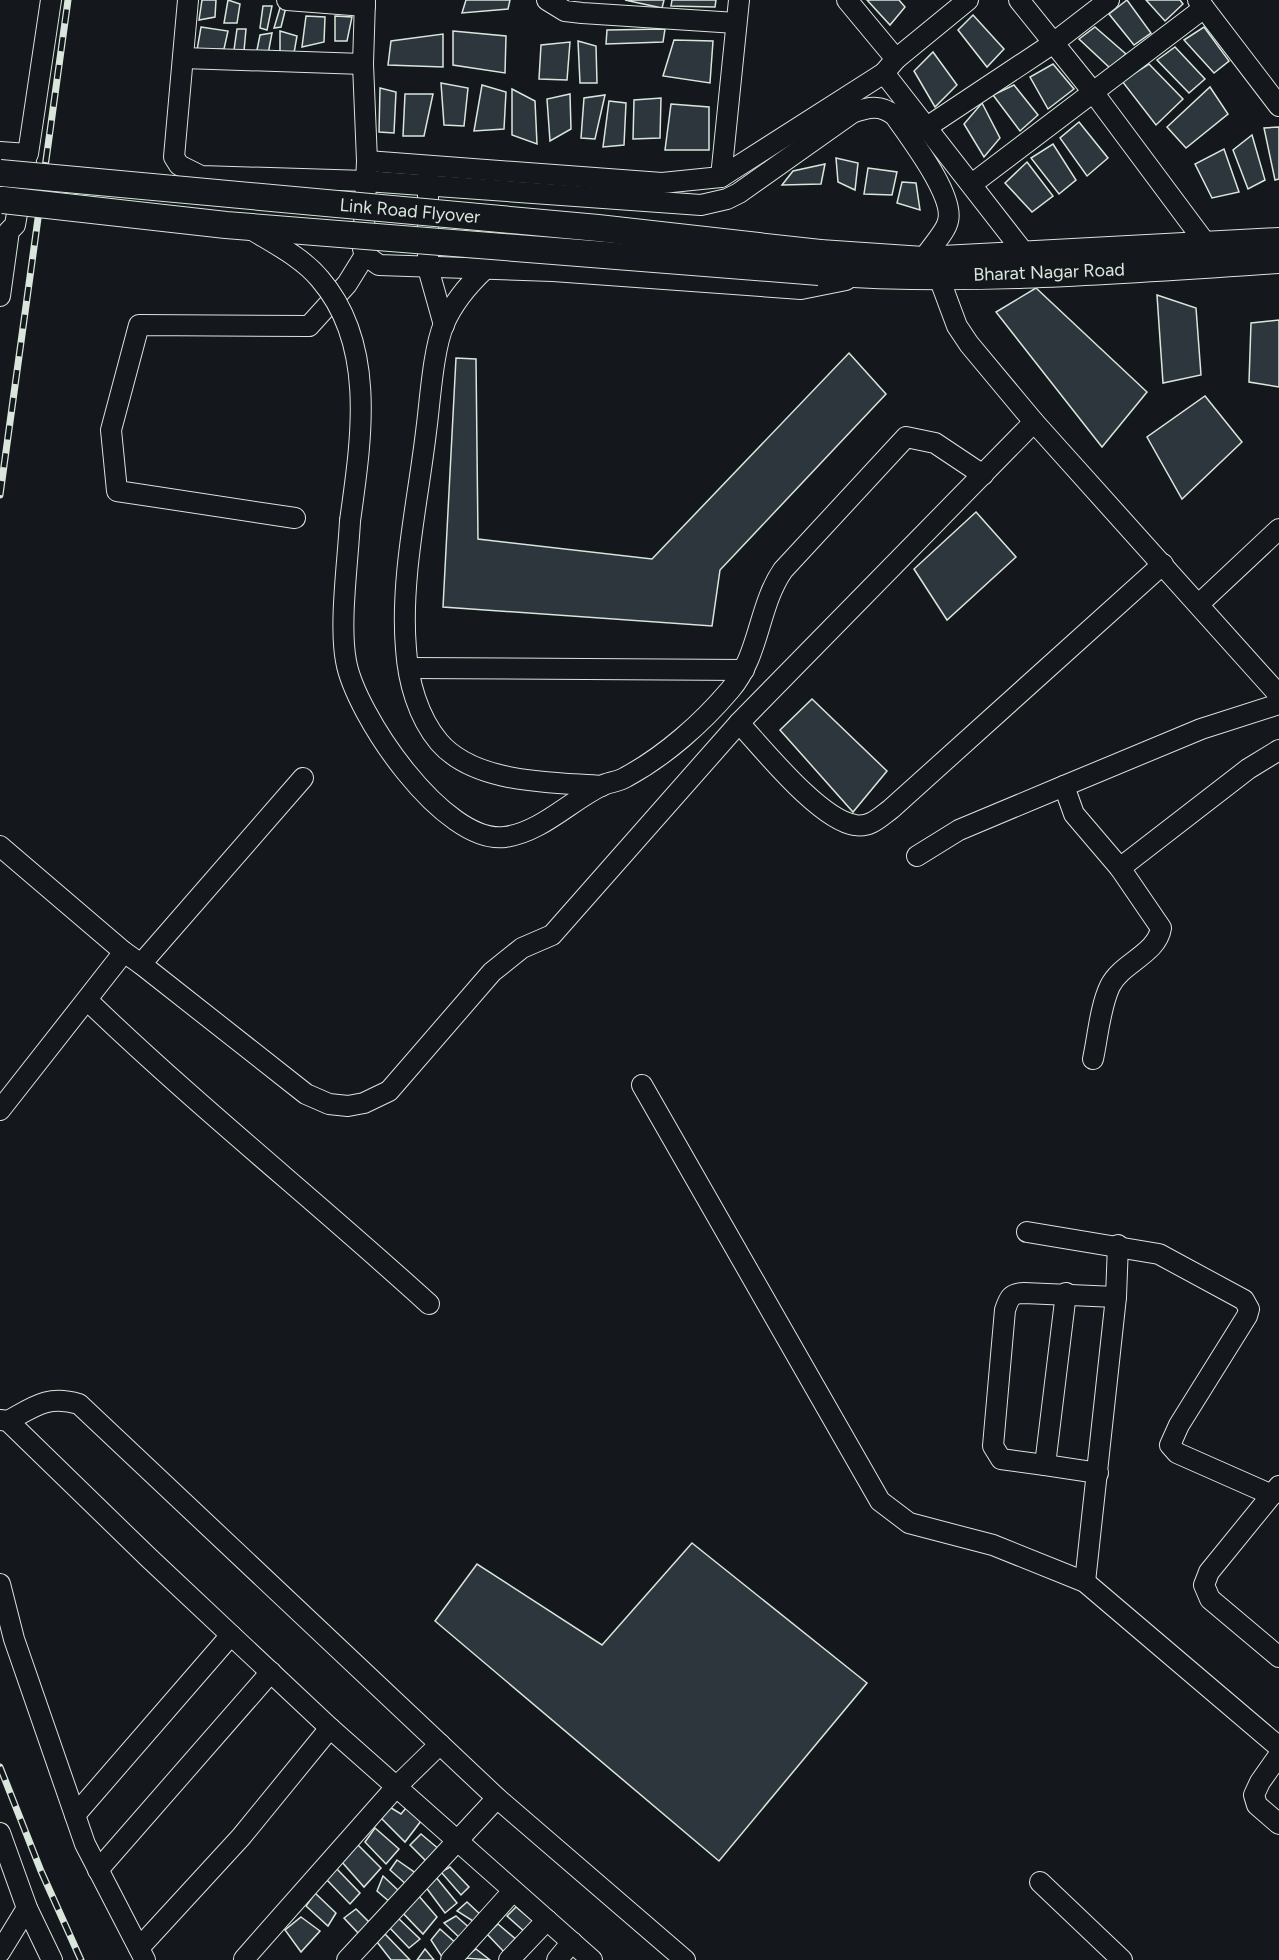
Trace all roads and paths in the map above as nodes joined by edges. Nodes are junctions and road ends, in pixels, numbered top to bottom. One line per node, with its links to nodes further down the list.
1 (51, 0): 21 (street)
2 (188, 0): 14 (street)
3 (287, 0): 10 (street)
4 (547, 0): 12 (street)
5 (739, 0): 12 (street)
6 (847, 0): 16 (street)
7 (968, 0): 16 (street)
8 (1019, 0): 13 (street)
9 (1108, 0): 13 (street)
10 (365, 3): 15 (street)
11 (1201, 4): 17 (street); 18 (street)
12 (736, 23): 24 (street)
13 (1052, 44): 17 (street); 19 (street)
14 (183, 58): 15 (street); 22 (street)
15 (363, 64): 22 (street)
16 (890, 66): 19 (street); 24 (street)
17 (1093, 92): 26 (street); 31 (street)
18 (1279, 106)
19 (927, 127): 26 (street)
20 (0, 152): 21 (street)
21 (28, 154): 29 (street)
22 (366, 171): 24 (street); 25 (street); 33 (street)
23 (0, 173): 36 (main road, Link Road Flyover, bridge)
24 (721, 177)
25 (428, 184): 37 (street); 38 (street)
26 (972, 184): 32 (street)
27 (0, 200): 28 (main road, Link Road Flyover, bridge)
28 (248, 227): 36 (main road, Link Road Flyover, bridge); 56 (street, bridge)
29 (4, 230): 34 (street)
30 (1279, 241): 31 (main road, Bharat Nagar Road)
31 (1207, 245): 32 (main road, Bharat Nagar Road)
32 (1024, 254): 37 (main road, Bharat Nagar Road)
33 (365, 255): 38 (street); 45 (street)
34 (3, 257): 41 (street)
35 (1279, 260): 37 (main road, Bharat Nagar Road)
36 (820, 262): 37 (main road, Bharat Nagar Road); 40 (main road, Bharat Nagar Road)
37 (930, 267): 40 (main road, Bharat Nagar Road); 43 (street)
38 (428, 268): 39 (street); 42 (street)
39 (485, 269): 40 (street); 42 (street)
40 (866, 275)
41 (0, 296)
42 (444, 325): 49 (street)
43 (1034, 422): 44 (street); 47 (street)
44 (982, 475): 50 (street); 53 (street)
45 (295, 518)
46 (1279, 529): 48 (street)
47 (1162, 564): 48 (street); 53 (street)
48 (1199, 604): 51 (street)
49 (410, 668): 50 (street); 56 (street)
50 (744, 670): 56 (street)
51 (1279, 695)
52 (1279, 704): 57 (street)
53 (739, 723): 62 (street)
54 (1279, 750): 60 (street)
55 (303, 778): 62 (street)
56 (602, 786)
57 (1064, 786): 59 (street); 60 (street)
58 (0, 846): 61 (street)
59 (917, 856)
60 (1120, 868): 64 (street)
61 (124, 952): 62 (street); 63 (street)
62 (141, 964)
63 (87, 1000): 66 (street); 71 (street)
64 (1093, 1059)
65 (642, 1085): 76 (street)
66 (0, 1110)
67 (1027, 1232): 68 (street)
68 (1119, 1245): 70 (street); 75 (street)
69 (1066, 1293): 70 (street); 73 (street); 73 (street)
70 (1116, 1297): 74 (street)
71 (429, 1304)
72 (4, 1421): 78 (street); 82 (street)
73 (1045, 1465): 74 (street)
74 (1098, 1473): 76 (street)
75 (1276, 1490): 79 (street)
76 (1085, 1582): 83 (street)
77 (0, 1584): 87 (street)
78 (231, 1635): 80 (street); 87 (street)
79 (1279, 1657)
80 (272, 1672): 81 (street); 91 (street)
81 (330, 1728): 85 (street); 98 (street)
82 (440, 1744): 85 (street); 86 (street)
83 (1279, 1747)
84 (1279, 1755): 88 (street)
85 (396, 1787): 90 (street); 99 (street)
86 (497, 1798): 90 (street); 106 (street)
87 (75, 1815): 91 (street)
88 (1279, 1824)
89 (0, 1833): 94 (street)
90 (457, 1841): 93 (street); 101 (street)
91 (98, 1870): 98 (street)
92 (1040, 1882): 107 (street)
93 (513, 1891): 95 (street); 102 (street)
94 (27, 1908): 97 (street); 100 (street)
95 (547, 1920): 96 (street); 103 (street)
96 (572, 1942): 104 (street); 105 (street)
97 (0, 1952)
98 (142, 1954)
99 (244, 1959)
100 (52, 1960)
101 (347, 1960)
102 (451, 1960)
103 (509, 1960)
104 (557, 1960)
105 (592, 1960)
106 (685, 1960)
107 (1122, 1960)

